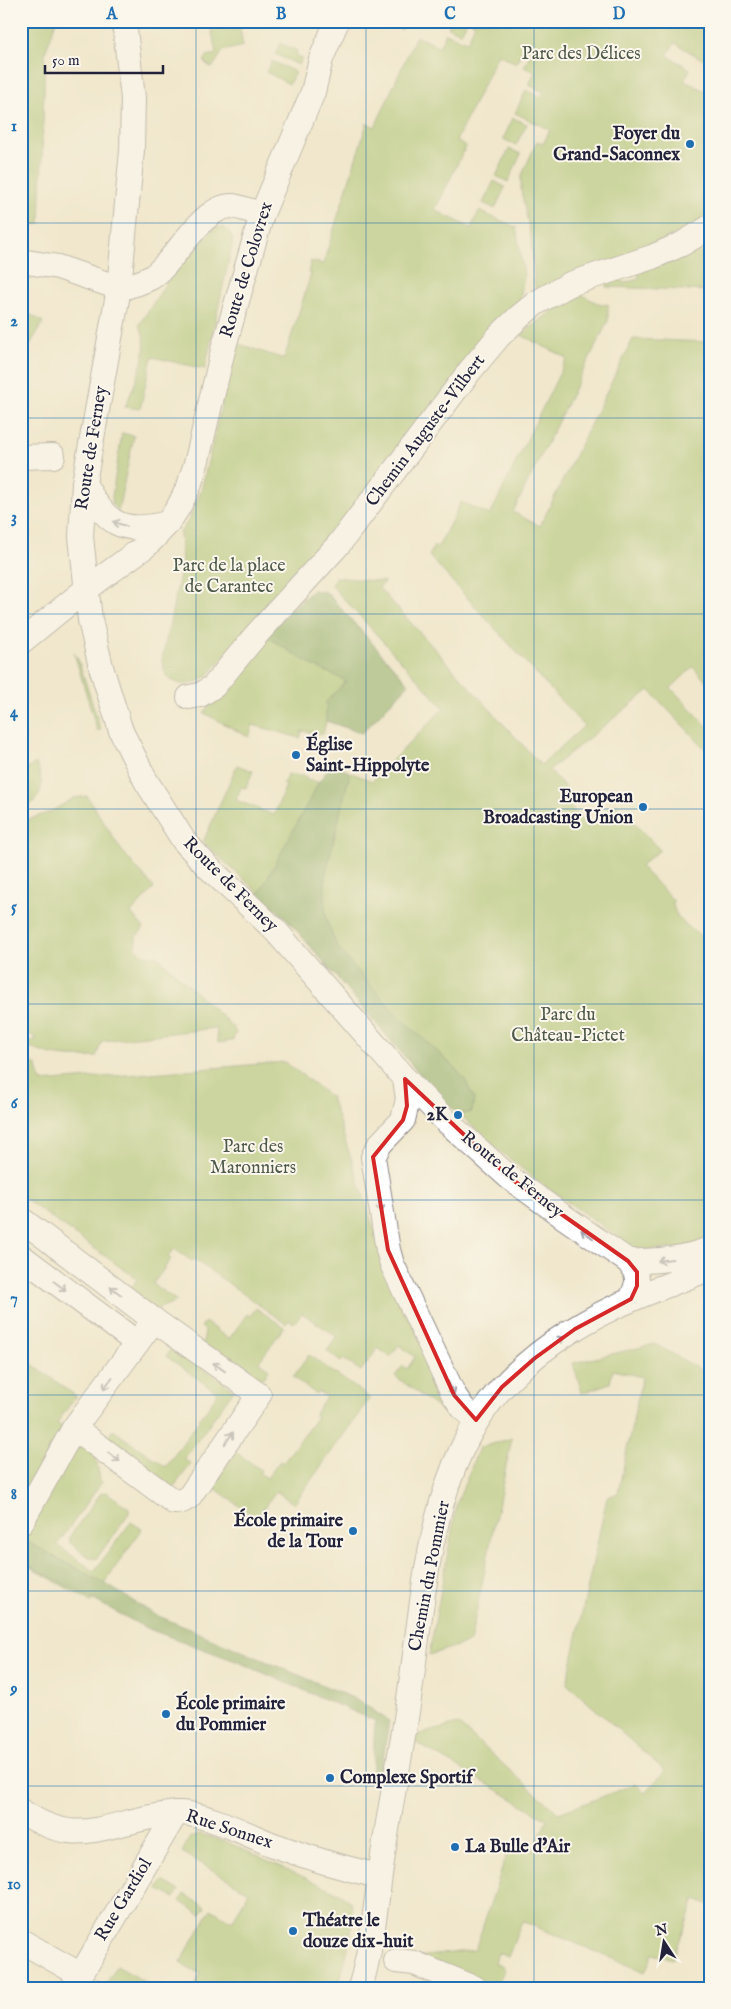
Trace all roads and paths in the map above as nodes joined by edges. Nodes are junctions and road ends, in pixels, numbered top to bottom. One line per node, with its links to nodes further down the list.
1 (124, 21): 6 (street, Route de Ferney)
2 (337, 21): 3 (street, Route de Colovrex)
3 (262, 214): 6 (street); 10 (street, Route de Colovrex)
4 (710, 227): 13 (street, Chemin Auguste-Vilbert)
5 (21, 261): 6 (street)
6 (119, 288): 9 (street, Route de Ferney)
7 (53, 456): 8 (street)
8 (21, 458)
9 (84, 483): 10 (street, one-way to 9); 11 (street, Route de Ferney)
10 (168, 523): 11 (street, Route de Colovrex)
11 (85, 590): 12 (street, Route de Colovrex); 14 (street, Route de Ferney)
12 (21, 642)
13 (189, 697)
14 (405, 1079): 15 (street); 16 (street, Route de Ferney)
15 (403, 1120): 16 (street); 25 (street, one-way to 25)
16 (445, 1120): 20 (street, Route de Ferney, one-way to 16)
17 (21, 1220): 23 (street, one-way to 17)
18 (710, 1249): 20 (street, one-way to 20)
19 (21, 1256): 24 (street, one-way to 24)
20 (628, 1261): 22 (street)
21 (710, 1268): 22 (street, Chemin du Pommier)
22 (631, 1300): 25 (street, Chemin du Pommier, one-way to 22)
23 (154, 1320): 24 (street); 26 (street, one-way to 23)
24 (137, 1343): 26 (street, one-way to 26)
25 (476, 1420): 30 (street, Chemin du Pommier)
26 (74, 1428): 27 (street)
27 (21, 1523)
28 (21, 1811): 29 (street, Rue Sonnex)
29 (176, 1813): 30 (street, Rue Sonnex); 33 (street, Rue Gardiol)
30 (379, 1876): 34 (street, Chemin du Pommier)
31 (21, 1941): 33 (street)
32 (396, 1962): 35 (street)
33 (77, 1981)
34 (360, 1988)
35 (475, 1988)

